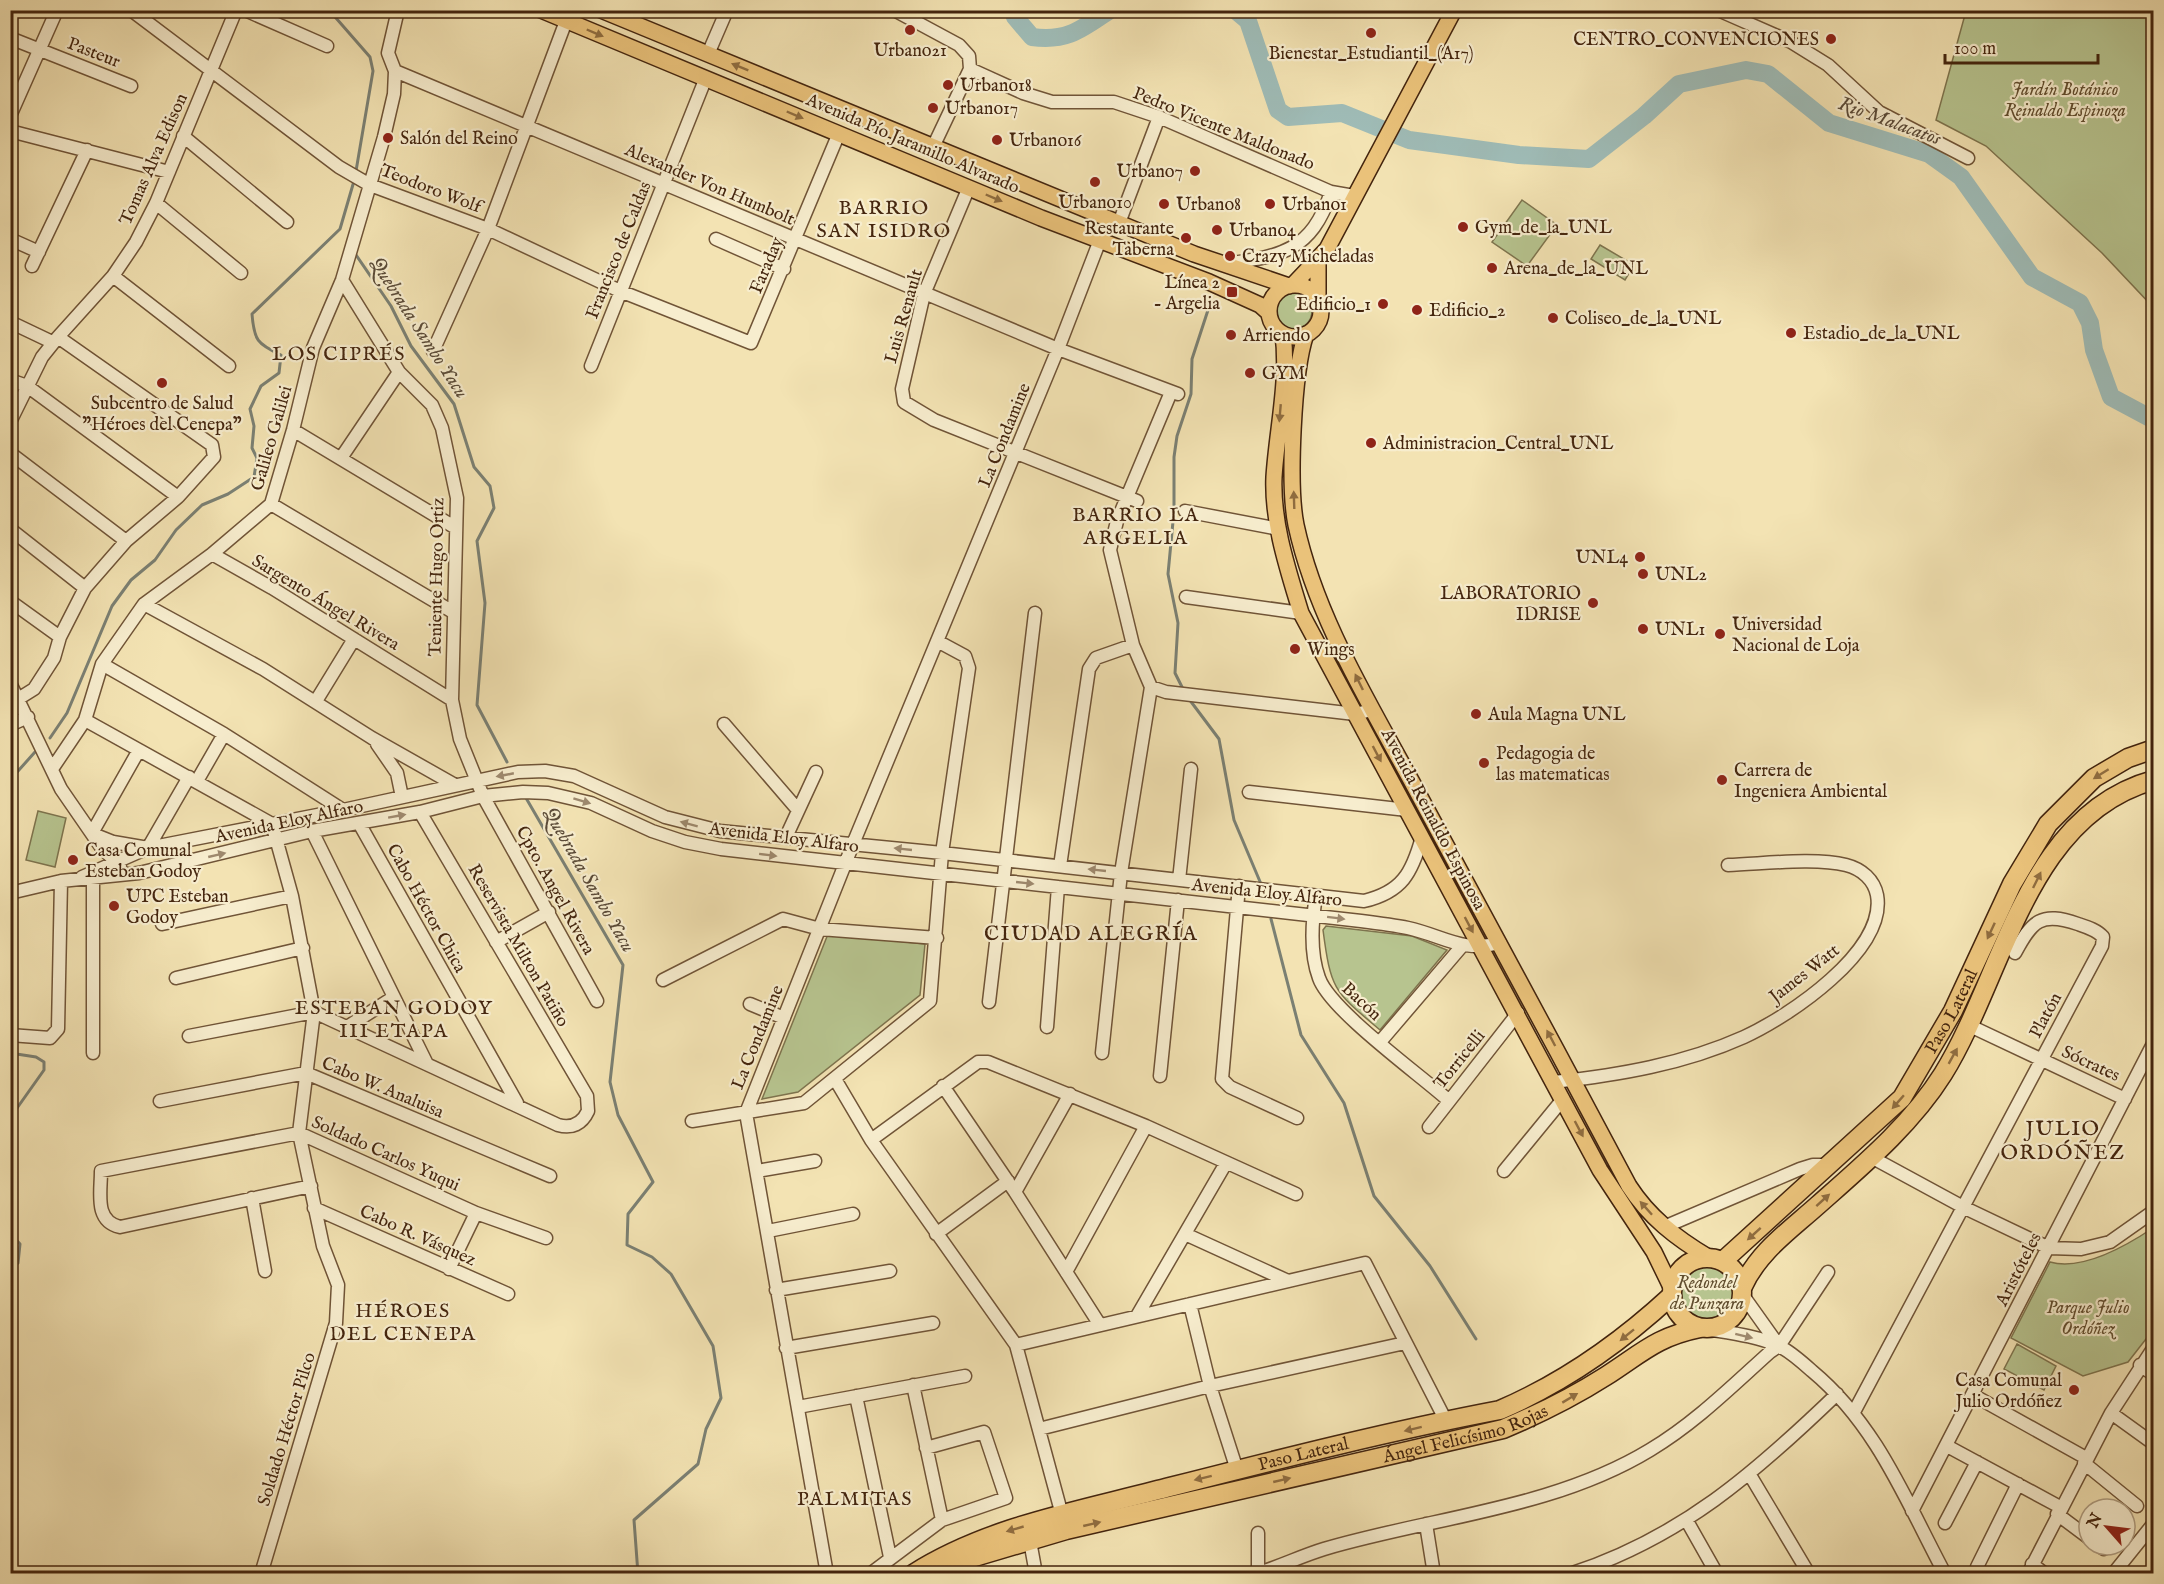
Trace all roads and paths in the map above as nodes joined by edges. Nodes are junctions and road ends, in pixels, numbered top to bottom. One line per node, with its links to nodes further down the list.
1 (57, 10): 17 (street)
2 (131, 10): 19 (street, Teodoro Wolf)
3 (236, 10): 19 (street, Tomas Alva Edison)
4 (246, 10): 15 (street)
5 (398, 10): 21 (street, Galileo Galilei)
6 (541, 10): 12 (main road, Avenida Pío Jaramillo Alvarado)
7 (601, 10): 13 (main road, Avenida Pío Jaramillo Alvarado)
8 (727, 10): 18 (street)
9 (894, 10): 20 (street)
10 (1454, 10): 43 (main road)
11 (1718, 10): 35 (street)
12 (567, 21): 16 (main road, Avenida Pío Jaramillo Alvarado, one-way to 16); 28 (street)
13 (641, 27): 16 (main road); 18 (main road, Avenida Pío Jaramillo Alvarado)
14 (10, 38): 17 (street, Pasteur)
15 (327, 46)
16 (632, 48): 22 (main road, Avenida Pío Jaramillo Alvarado)
17 (39, 50): 24 (street, Pasteur); 26 (street)
18 (708, 54): 23 (main road, Avenida Pío Jaramillo Alvarado, one-way to 18)
19 (212, 69): 31 (street, Tomas Alva Edison); 38 (street, Teodoro Wolf)
20 (970, 69): 27 (street, Pedro Vicente Maldonado); 33 (street)
21 (395, 71): 28 (street, Alexander Von Humbolt); 38 (street, Galileo Galilei)
22 (705, 80): 25 (main road, Avenida Pío Jaramillo Alvarado); 39 (street, Francisco de Caldas)
23 (776, 81): 25 (main road); 32 (main road, Avenida Pío Jaramillo Alvarado)
24 (131, 86)
25 (768, 103): 30 (main road, Avenida Pío Jaramillo Alvarado, one-way to 30)
26 (10, 116)
27 (1159, 117): 41 (street, Pedro Vicente Maldonado); 47 (street)
28 (527, 125): 39 (street, Alexander Von Humbolt); 48 (street)
29 (10, 131): 34 (street)
30 (839, 133): 36 (main road, Avenida Pío Jaramillo Alvarado); 51 (street, Faraday)
31 (183, 136): 37 (street, Tomas Alva Edison); 46 (street)
32 (912, 137): 33 (main road, Avenida Pío Jaramillo Alvarado); 36 (main road)
33 (934, 145): 42 (main road, Avenida Pío Jaramillo Alvarado)
34 (87, 150): 37 (street); 54 (street)
35 (1968, 158)
36 (903, 159): 40 (main road, Avenida Pío Jaramillo Alvarado)
37 (169, 172): 44 (street, Tomas Alva Edison)
38 (367, 183): 48 (street, Teodoro Wolf); 62 (street, Galileo Galilei)
39 (663, 185): 51 (street, Alexander Von Humbolt); 64 (street, Francisco de Caldas)
40 (969, 188): 45 (main road, Avenida Pío Jaramillo Alvarado, one-way to 45); 65 (street, Luis Renault)
41 (1331, 192): 43 (street, Pedro Vicente Maldonado); 56 (street)
42 (1050, 195): 45 (main road); 47 (main road, Avenida Pío Jaramillo Alvarado)
43 (1354, 196): 55 (main road)
44 (156, 203): 60 (street); 61 (street, Tomas Alva Edison)
45 (1041, 218): 52 (main road, Avenida Pío Jaramillo Alvarado)
46 (287, 222)
47 (1119, 223): 53 (main road, Avenida Pío Jaramillo Alvarado)
48 (488, 229): 64 (street, Teodoro Wolf); 74 (street)
49 (10, 239): 54 (street)
50 (716, 239): 59 (street)
51 (796, 240): 59 (street, Faraday); 65 (street, Alexander Von Humbolt)
52 (1100, 240): 58 (main road, Avenida Pío Jaramillo Alvarado); 73 (street, La Condamine)
53 (1182, 249): 56 (main road, Avenida Pío Jaramillo Alvarado); 58 (main road)
54 (39, 252): 57 (street)
55 (1318, 260): 63 (main road); 66 (main road)
56 (1222, 264): 63 (main road, Avenida Pío Jaramillo Alvarado)
57 (32, 266)
58 (1175, 268): 67 (main road, Avenida Pío Jaramillo Alvarado)
59 (784, 269): 72 (street, Faraday)
60 (241, 273)
61 (113, 276): 71 (street, Tomas Alva Edison); 75 (street)
62 (342, 280): 77 (street, Teniente Hugo Ortiz); 81 (street, Galileo Galilei)
63 (1291, 285): 66 (main road); 67 (main road)
64 (620, 291): 72 (street, Teodoro Wolf); 76 (street, Francisco de Caldas)
65 (924, 294): 73 (street, Alexander Von Humbolt); 83 (street, Luis Renault)
66 (1318, 301): 70 (main road)
67 (1269, 313): 69 (main road)
68 (10, 322): 71 (street)
69 (1283, 334): 70 (main road); 91 (main road, Avenida Reinaldo Espinosa, one-way to 91)
70 (1306, 334): 111 (main road, Avenida Reinaldo Espinosa, one-way to 70)
71 (55, 339): 79 (street, Tomas Alva Edison); 85 (street)
72 (751, 343)
73 (1058, 350): 83 (street, La Condamine); 86 (street, Alexander Von Humbolt)
74 (433, 351)
75 (229, 366)
76 (591, 366)
77 (399, 372): 84 (street); 89 (street, Teniente Hugo Ortiz)
78 (10, 380): 79 (street)
79 (27, 386): 80 (street, Tomas Alva Edison); 85 (street)
80 (10, 422)
81 (293, 430): 84 (street); 87 (street, Galileo Galilei)
82 (10, 453): 92 (street)
83 (1016, 453): 86 (street); 103 (street, La Condamine)
84 (341, 459): 89 (street)
85 (178, 497): 92 (street)
86 (1132, 499): 104 (street)
87 (271, 504): 93 (street, Galileo Galilei); 98 (street)
88 (1185, 511): 91 (street)
89 (456, 528): 98 (street, Teniente Hugo Ortiz)
90 (10, 529): 94 (street)
91 (1279, 529): 100 (main road, Avenida Reinaldo Espinosa)
92 (126, 541): 94 (street)
93 (212, 554): 97 (street, Galileo Galilei); 102 (street, Sargento Ángel Rivera)
94 (85, 588): 101 (street)
95 (1186, 597): 100 (street)
96 (10, 601): 101 (street)
97 (144, 604): 105 (street, Galileo Galilei); 110 (street)
98 (453, 612): 109 (street, Teniente Hugo Ortiz)
99 (1035, 613): 148 (street)
100 (1301, 613): 112 (main road, Avenida Reinaldo Espinosa)
101 (60, 637): 108 (street)
102 (354, 639): 109 (street, Sargento Ángel Rivera); 110 (street)
103 (939, 642): 144 (street, La Condamine); 146 (street)
104 (1134, 645): 107 (street); 151 (street)
105 (102, 664): 114 (street, Galileo Galilei); 117 (street)
106 (10, 682): 108 (street)
107 (1151, 687): 112 (street); 153 (street)
108 (18, 699): 113 (street)
109 (452, 700): 125 (street, Teniente Hugo Ortiz)
110 (316, 701): 118 (street)
111 (1372, 710): 112 (street); 173 (main road, Avenida Reinaldo Espinosa)
112 (1355, 714): 133 (main road, Avenida Reinaldo Espinosa, one-way to 133)
113 (28, 717): 116 (street); 121 (street)
114 (85, 720): 120 (street); 121 (street, Galileo Galilei)
115 (724, 724): 132 (street)
116 (10, 725)
117 (224, 734): 124 (street); 131 (street)
118 (372, 738): 127 (street); 130 (street)
119 (2154, 749): 220 (highway, Paso Lateral, one-way to 220)
120 (139, 750): 124 (street); 140 (street)
121 (52, 769): 140 (street)
122 (1191, 769): 156 (street)
123 (816, 772): 132 (street)
124 (193, 779): 137 (street); 145 (street)
125 (475, 780): 127 (street, Avenida Eloy Alfaro); 129 (street, Teniente Hugo Ortiz); 134 (street, Avenida Eloy Alfaro, one-way to 125)
126 (2154, 780): 187 (highway, Paso Lateral, one-way to 126)
127 (455, 785): 130 (street, Avenida Eloy Alfaro)
128 (1249, 792): 133 (street)
129 (483, 796): 135 (street, Avenida Eloy Alfaro); 138 (street, Avenida Eloy Alfaro, one-way to 138); 167 (street, Cpto. Angel Rivera)
130 (402, 797): 131 (street, Avenida Eloy Alfaro)
131 (343, 810): 137 (street, Avenida Eloy Alfaro)
132 (798, 810): 141 (street)
133 (1407, 810): 142 (main road, Avenida Reinaldo Espinosa)
134 (651, 811): 138 (street); 141 (street, Avenida Eloy Alfaro, one-way to 134)
135 (420, 812): 136 (street, Avenida Eloy Alfaro, one-way to 135); 172 (street, Reservista Milton Patiño)
136 (359, 823): 139 (street, Avenida Eloy Alfaro); 209 (street, Cabo Héctor Chica)
137 (272, 824): 143 (street, Soldado Héctor Pilco); 145 (street, Avenida Eloy Alfaro)
138 (643, 828): 149 (street, Avenida Eloy Alfaro, one-way to 149)
139 (312, 831): 143 (street, Avenida Eloy Alfaro); 180 (street)
140 (92, 833): 145 (street); 147 (street)
141 (786, 837): 144 (street, Avenida Eloy Alfaro)
142 (1422, 837): 164 (street, Avenida Eloy Alfaro); 176 (main road, Avenida Reinaldo Espinosa, one-way to 176)
143 (279, 841): 152 (street, Avenida Eloy Alfaro, one-way to 143); 163 (street, Soldado Héctor Pilco)
144 (853, 844): 146 (street, Avenida Eloy Alfaro, one-way to 144); 149 (street, La Condamine)
145 (148, 848): 147 (street, Avenida Eloy Alfaro)
146 (942, 853): 148 (street, Avenida Eloy Alfaro); 154 (street)
147 (114, 861): 152 (street); 155 (street, Avenida Eloy Alfaro)
148 (1004, 861): 151 (street, Avenida Eloy Alfaro); 158 (street)
149 (846, 864): 154 (street, Avenida Eloy Alfaro); 170 (street, La Condamine)
150 (1728, 864): 201 (street, James Watt)
151 (1060, 866): 153 (street, Avenida Eloy Alfaro, one-way to 151)
152 (139, 873): 155 (street, Avenida Eloy Alfaro)
153 (1121, 873): 156 (street, Avenida Eloy Alfaro); 162 (street)
154 (940, 874): 158 (street, Avenida Eloy Alfaro); 171 (street)
155 (94, 875): 157 (street, Avenida Eloy Alfaro); 194 (street)
156 (1179, 880): 159 (street, Avenida Eloy Alfaro)
157 (61, 881): 161 (street, Avenida Eloy Alfaro); 190 (street)
158 (1002, 881): 160 (street, Avenida Eloy Alfaro, one-way to 160); 182 (street)
159 (1239, 886): 164 (street, Avenida Eloy Alfaro); 166 (street)
160 (1058, 887): 162 (street, Avenida Eloy Alfaro); 189 (street)
161 (10, 893)
162 (1119, 894): 165 (street, Avenida Eloy Alfaro); 195 (street)
163 (292, 896): 169 (street); 175 (street, Soldado Héctor Pilco)
164 (1316, 896): 168 (street, Bacón)
165 (1178, 900): 166 (street, Avenida Eloy Alfaro); 199 (street)
166 (1236, 907): 168 (street, Avenida Eloy Alfaro); 211 (street)
167 (549, 912): 172 (street); 181 (street, Cpto. Angel Rivera)
168 (1313, 915): 174 (street, Avenida Eloy Alfaro, one-way to 174); 192 (street, Bacón)
169 (162, 924)
170 (820, 929): 171 (street); 179 (street); 186 (street, La Condamine)
171 (937, 938): 200 (street)
172 (496, 942): 209 (street, Reservista Milton Patiño)
173 (1500, 943): 176 (street, Avenida Eloy Alfaro); 201 (main road, Avenida Reinaldo Espinosa, one-way to 173)
174 (1462, 946): 176 (street, Avenida Eloy Alfaro); 192 (street)
175 (303, 948): 178 (street); 184 (street, Soldado Héctor Pilco)
176 (1481, 948): 185 (main road, Avenida Reinaldo Espinosa)
177 (2015, 954): 196 (street, Platón)
178 (176, 978)
179 (663, 980)
180 (394, 997): 188 (street); 197 (street)
181 (597, 1001)
182 (989, 1002)
183 (750, 1004): 186 (street)
184 (314, 1012): 188 (street); 191 (street); 198 (street, Soldado Héctor Pilco)
185 (1518, 1013): 202 (main road, Avenida Reinaldo Espinosa); 207 (street, Torricelli)
186 (784, 1018): 210 (street, La Condamine)
187 (1968, 1025): 196 (street, Sócrates); 217 (highway, Paso Lateral, one-way to 187)
188 (347, 1027): 197 (street)
189 (1047, 1027)
190 (10, 1035)
191 (189, 1036)
192 (1380, 1042): 207 (street, Bacón)
193 (2154, 1042): 206 (street, Aristóteles)
194 (93, 1053)
195 (1102, 1053)
196 (2041, 1059): 206 (street, Sócrates); 230 (street, Platón)
197 (427, 1064): 209 (street)
198 (306, 1073): 208 (street, Cabo W. Analuisa); 215 (street, Soldado Héctor Pilco); 223 (street, Cabo W. Analuisa)
199 (1160, 1076)
200 (834, 1079): 210 (street); 216 (street)
201 (1573, 1080): 202 (street, James Watt); 226 (main road, Avenida Reinaldo Espinosa)
202 (1554, 1082): 205 (main road, Avenida Reinaldo Espinosa)
203 (943, 1086): 204 (street); 216 (street); 225 (street)
204 (1070, 1094): 213 (street); 225 (street)
205 (1563, 1099): 222 (street); 226 (main road, Avenida Reinaldo Espinosa, one-way to 226)
206 (2125, 1099): 239 (street, Aristóteles)
207 (1449, 1100): 214 (street, Torricelli)
208 (160, 1101)
209 (517, 1103)
210 (746, 1113): 212 (street); 221 (street, La Condamine)
211 (1297, 1118)
212 (692, 1120)
213 (1146, 1126): 219 (street); 244 (street)
214 (1429, 1127)
215 (299, 1133): 224 (street, Soldado Héctor Pilco); 228 (street, Soldado Carlos Yuqui); 232 (street, Soldado Carlos Yuqui)
216 (872, 1140): 236 (street)
217 (1871, 1157): 230 (street); 248 (highway, Paso Lateral, one-way to 217)
218 (815, 1161): 221 (street)
219 (1226, 1163): 227 (street); 237 (street)
220 (1831, 1165): 234 (street); 240 (highway, Paso Lateral, one-way to 240)
221 (757, 1171): 235 (street, La Condamine)
222 (1504, 1171)
223 (550, 1176)
224 (311, 1186): 228 (street); 229 (street, Soldado Héctor Pilco)
225 (1012, 1187): 236 (street); 244 (street)
226 (1622, 1190): 234 (main road, Avenida Reinaldo Espinosa, one-way to 226); 249 (main road, Avenida Reinaldo Espinosa)
227 (1296, 1194)
228 (252, 1198): 242 (street)
229 (314, 1208): 241 (street, Cabo R. Vásquez); 298 (street, Soldado Héctor Pilco)
230 (1965, 1208): 239 (street); 270 (street, Platón)
231 (2154, 1211): 239 (street)
232 (476, 1213): 238 (street, Soldado Carlos Yuqui); 241 (street)
233 (853, 1214): 235 (street)
234 (1664, 1227): 240 (main road, Avenida Reinaldo Espinosa)
235 (768, 1231): 247 (street, La Condamine)
236 (936, 1234): 257 (street)
237 (1185, 1234): 246 (street); 252 (street)
238 (546, 1238)
239 (2049, 1248): 267 (street, Aristóteles)
240 (1715, 1259): 248 (highway); 249 (highway)
241 (449, 1269): 250 (street, Cabo R. Vásquez)
242 (265, 1271)
243 (890, 1271): 247 (street)
244 (1066, 1272): 254 (street)
245 (1828, 1272): 258 (street)
246 (1288, 1281): 251 (street); 256 (street)
247 (776, 1290): 260 (street, La Condamine)
248 (1742, 1291): 255 (highway); 258 (street)
249 (1671, 1292): 255 (highway); 272 (highway, Paso Lateral, one-way to 272)
250 (508, 1294)
251 (1190, 1304): 252 (street); 265 (street)
252 (1137, 1316): 254 (street)
253 (933, 1323): 260 (street)
254 (1100, 1325): 257 (street)
255 (1704, 1328): 258 (street, one-way to 258); 293 (highway, Ángel Felicísimo Rojas, one-way to 255)
256 (1404, 1343): 265 (street); 272 (street)
257 (1016, 1345): 273 (street)
258 (1779, 1346): 266 (street); 290 (street)
259 (2154, 1347): 261 (street)
260 (786, 1348): 269 (street, La Condamine)
261 (2140, 1365): 262 (street); 271 (street)
262 (2154, 1375)
263 (965, 1376): 264 (street)
264 (913, 1385): 268 (street); 276 (street)
265 (1210, 1386): 273 (street); 279 (street)
266 (1837, 1394): 270 (street); 280 (street)
267 (1973, 1395): 275 (street, Aristóteles); 277 (street)
268 (856, 1396): 269 (street); 294 (street)
269 (798, 1407): 299 (street, La Condamine)
270 (1854, 1413): 283 (street)
271 (2111, 1413): 274 (street); 277 (street)
272 (1446, 1420): 279 (highway, Paso Lateral, one-way to 279)
273 (1039, 1429): 285 (street)
274 (2154, 1444)
275 (1947, 1446): 278 (street); 283 (street, Aristóteles)
276 (926, 1448): 286 (street); 286 (street)
277 (2085, 1460): 282 (street); 284 (street)
278 (1977, 1462): 281 (street); 288 (street)
279 (1237, 1470): 285 (highway, Paso Lateral, one-way to 285)
280 (1750, 1475): 287 (street); 307 (street)
281 (2018, 1484): 284 (street); 295 (street)
282 (2127, 1497)
283 (1912, 1511): 308 (street)
284 (2058, 1511): 291 (street); 296 (street)
285 (1062, 1515): 301 (highway, Paso Lateral, one-way to 301)
286 (942, 1520): 294 (street)
287 (1687, 1521): 305 (street); 306 (street)
288 (1945, 1523)
289 (2154, 1523): 310 (street)
290 (1426, 1524): 297 (street); 304 (street)
291 (2077, 1528)
292 (1258, 1533): 297 (street)
293 (1030, 1541): 302 (highway, Ángel Felicísimo Rojas); 303 (street)
294 (890, 1557): 300 (street)
295 (1977, 1567)
296 (2030, 1569): 309 (street)
297 (1257, 1573)
298 (261, 1574)
299 (827, 1574)
300 (870, 1574)
301 (913, 1574)
302 (937, 1574)
303 (1036, 1574)
304 (1434, 1574)
305 (1570, 1574)
306 (1717, 1574)
307 (1809, 1574)
308 (1945, 1574)
309 (2045, 1574)
310 (2113, 1574)

